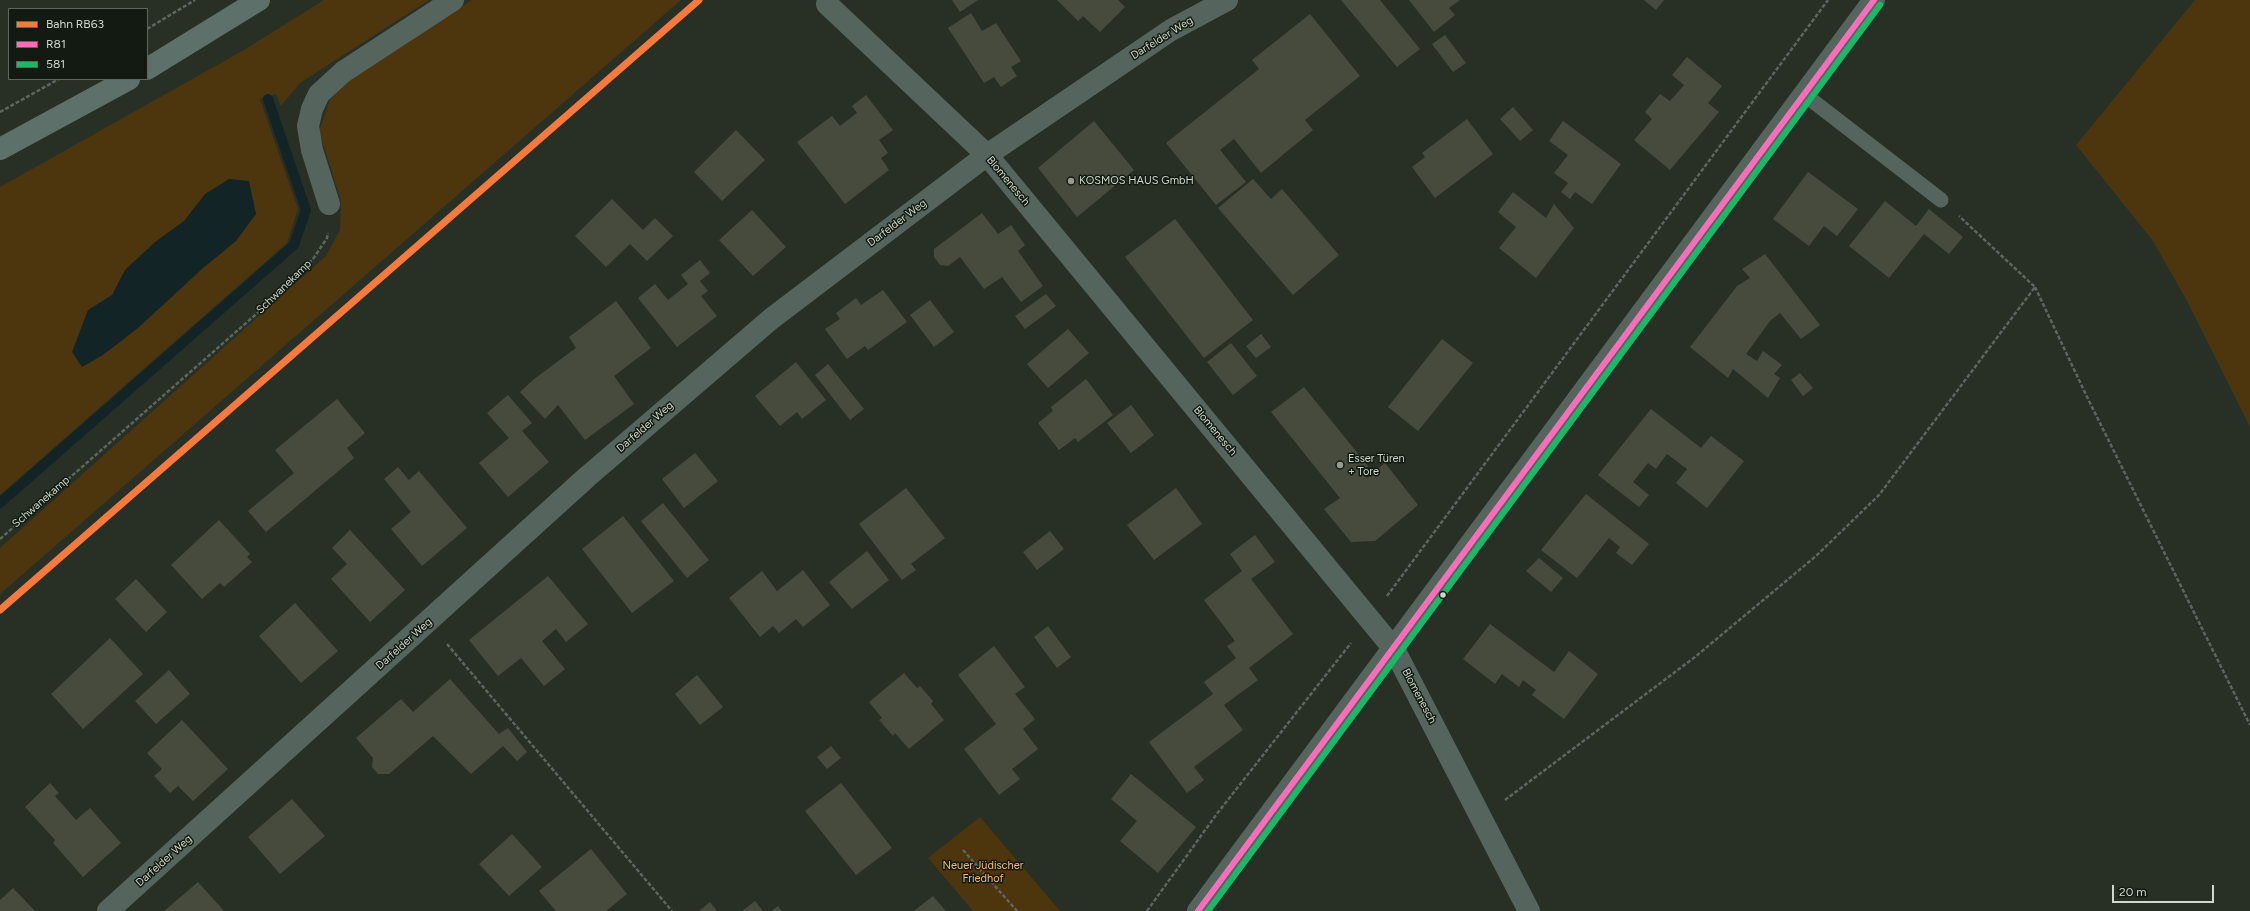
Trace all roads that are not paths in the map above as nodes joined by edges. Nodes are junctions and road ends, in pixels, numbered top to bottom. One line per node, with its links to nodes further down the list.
1 (258, 0): 6 (main road)
2 (453, 0): 12 (street)
3 (1227, 0): 10 (street, Darfelder Weg)
4 (1874, 0): 8 (street)
5 (827, 4): 10 (street, Blomenesch)
6 (148, 68)
7 (127, 80): 9 (main road)
8 (1805, 95): 11 (lane); 13 (street)
9 (0, 149)
10 (987, 155): 13 (street, Blomenesch); 14 (street, Darfelder Weg)
11 (1941, 200)
12 (329, 204)
13 (1394, 649): 15 (street); 16 (street, Blomenesch)
14 (108, 911)
15 (1198, 911)
16 (1529, 911)

